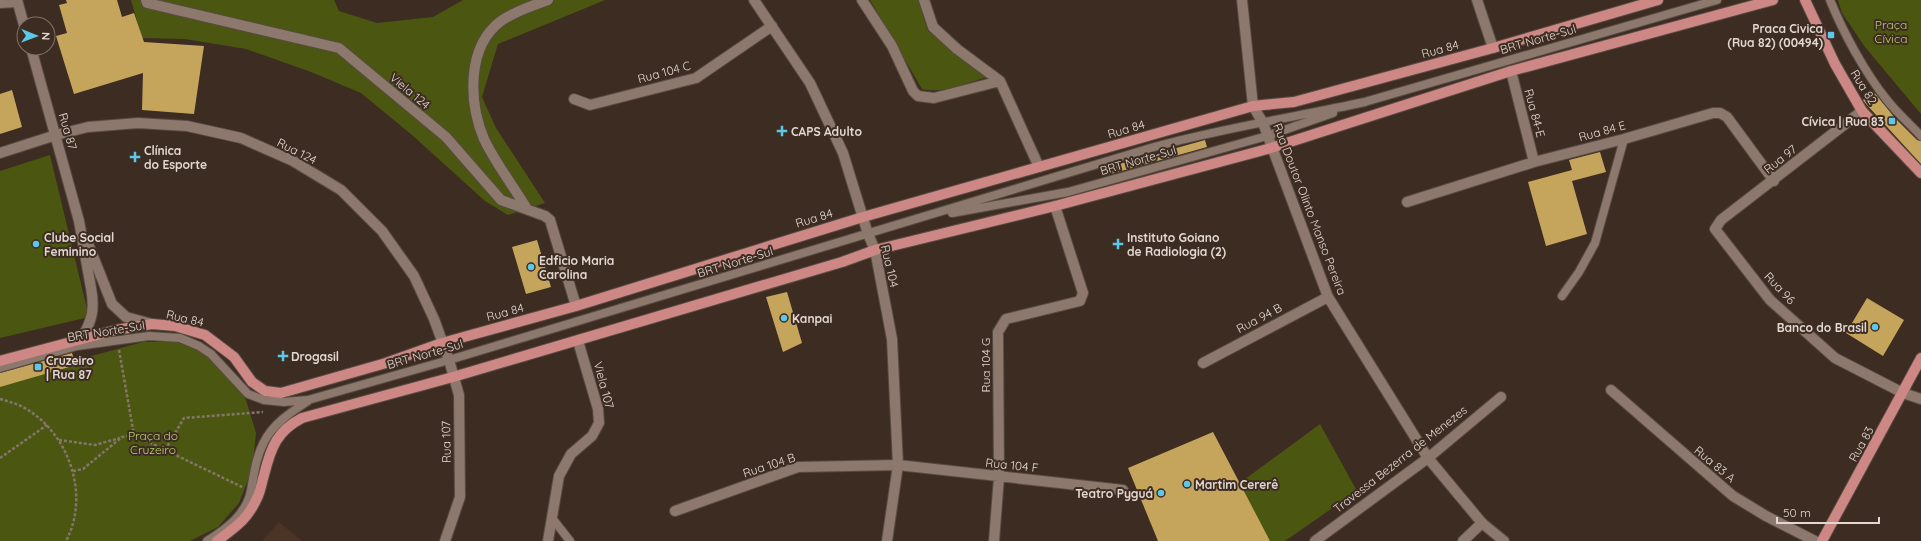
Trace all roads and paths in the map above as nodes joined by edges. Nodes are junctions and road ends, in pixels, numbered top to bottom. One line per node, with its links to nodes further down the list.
1 (146, 0): 38 (street, Viela 124)
2 (548, 0): 38 (street)
3 (754, 0): 16 (street, Rua 104)
4 (862, 0): 20 (street)
5 (924, 0): 20 (street)
6 (1242, 0): 23 (street, Rua Doutor Olinto Manso Pereira)
7 (1477, 0): 17 (street)
8 (1658, 0): 17 (main road, Rua 84)
9 (1717, 0): 22 (lane, BRT Norte-Sul)
10 (1773, 0): 19 (main road)
11 (1805, 0): 24 (main road, Rua 82)
12 (1830, 0): 28 (lane, Rua 82)
13 (17, 2): 14 (lane); 15 (street)
14 (0, 4)
15 (21, 16)
16 (772, 26): 21 (street, Rua 104 C); 39 (street, Rua 104)
17 (1493, 48): 23 (main road, Rua 84)
18 (32, 56): 26 (street, Rua 87)
19 (1511, 70): 30 (main road); 32 (street, Rua 84-E)
20 (1000, 81): 33 (street)
21 (574, 99)
22 (1365, 102): 25 (lane, BRT Norte-Sul); 27 (lane, BRT Norte-Sul)
23 (1253, 106): 25 (street, Rua Doutor Olinto Manso Pereira); 33 (main road, Rua 84)
24 (1862, 111): 34 (main road, Rua 82); 35 (street, Rua 97)
25 (1263, 123): 27 (street, Rua Doutor Olinto Manso Pereira); 40 (lane, BRT Norte-Sul)
26 (56, 135): 31 (street, Rua 124); 41 (street, Rua 87); 52 (street, Rua 124)
27 (1267, 136): 30 (street, Rua Doutor Olinto Manso Pereira); 40 (lane, BRT Norte-Sul)
28 (1921, 136)
29 (1624, 139): 32 (street, Rua 84 E); 35 (street, Rua 84 E); 45 (lane)
30 (1271, 148): 37 (main road); 46 (street, Rua Doutor Olinto Manso Pereira)
31 (0, 153)
32 (1534, 162): 36 (street, Rua 84 E)
33 (1039, 167): 39 (main road, Rua 84)
34 (1921, 173)
35 (1774, 181): 42 (street, Rua 97)
36 (1407, 202)
37 (1055, 206): 44 (main road); 75 (street, Rua 104 G)
38 (527, 209): 47 (street, Viela 124)
39 (863, 217): 43 (street, Rua 104); 47 (main road, Rua 84)
40 (911, 220): 43 (lane, BRT Norte-Sul)
41 (79, 221): 48 (street, Rua 87); 49 (street, Rua 87)
42 (1715, 229): 60 (street, Rua 96)
43 (868, 234): 44 (street, Rua 104); 55 (lane, BRT Norte-Sul)
44 (875, 250): 51 (main road); 73 (street, Rua 104)
45 (1562, 296)
46 (1328, 297): 56 (street, Rua 94 B); 72 (street, Rua Doutor Olinto Manso Pereira)
47 (576, 306): 52 (main road, Rua 84)
48 (152, 324): 49 (main road, Rua 84); 52 (main road, Rua 84)
49 (82, 338): 54 (main road, Rua 84)
50 (118, 341): 57 (lane, BRT Norte-Sul); 64 (lane, BRT Norte-Sul); 67 (path)
51 (578, 341): 58 (main road); 79 (street, Viela 107)
52 (442, 343): 55 (street, Rua 107)
53 (1921, 358): 60 (main road, Rua 83)
54 (0, 360)
55 (449, 360): 58 (street, Rua 107); 64 (lane, BRT Norte-Sul)
56 (1203, 363)
57 (0, 368)
58 (453, 377): 83 (main road); 84 (street, Rua 107)
59 (1611, 390): 92 (street, Rua 83 A)
60 (1904, 393): 63 (street, Rua 96); 93 (main road, Rua 83)
61 (1501, 397): 72 (street, Travessa Bezerra de Menezes)
62 (0, 399): 66 (path)
63 (1921, 399)
64 (308, 400): 77 (lane)
65 (268, 411): 70 (path)
66 (47, 425): 69 (path); 71 (path)
67 (134, 434): 68 (path); 70 (path)
68 (122, 437): 69 (path); 74 (path)
69 (59, 440): 74 (path)
70 (165, 450): 77 (path)
71 (0, 458)
72 (1428, 458): 80 (street, Rua Doutor Olinto Manso Pereira); 89 (street, Travessa Bezerra de Menezes)
73 (898, 465): 75 (street, Rua 104 F); 78 (street, Rua 104 B); 87 (street, Rua 104)
74 (73, 471): 81 (path)
75 (999, 477): 76 (street, Rua 104 F); 88 (street, Rua 104 G)
76 (1123, 490)
77 (251, 492): 82 (lane)
78 (676, 511)
79 (552, 518): 85 (street, Viela 107); 86 (lane)
80 (1482, 523): 90 (street); 91 (street, Rua Doutor Olinto Manso Pereira)
81 (66, 541)
82 (207, 541)
83 (217, 541)
84 (445, 541)
85 (548, 541)
86 (570, 541)
87 (887, 541)
88 (994, 541)
89 (1315, 541)
90 (1463, 541)
91 (1504, 541)
92 (1815, 541)
93 (1822, 541)

